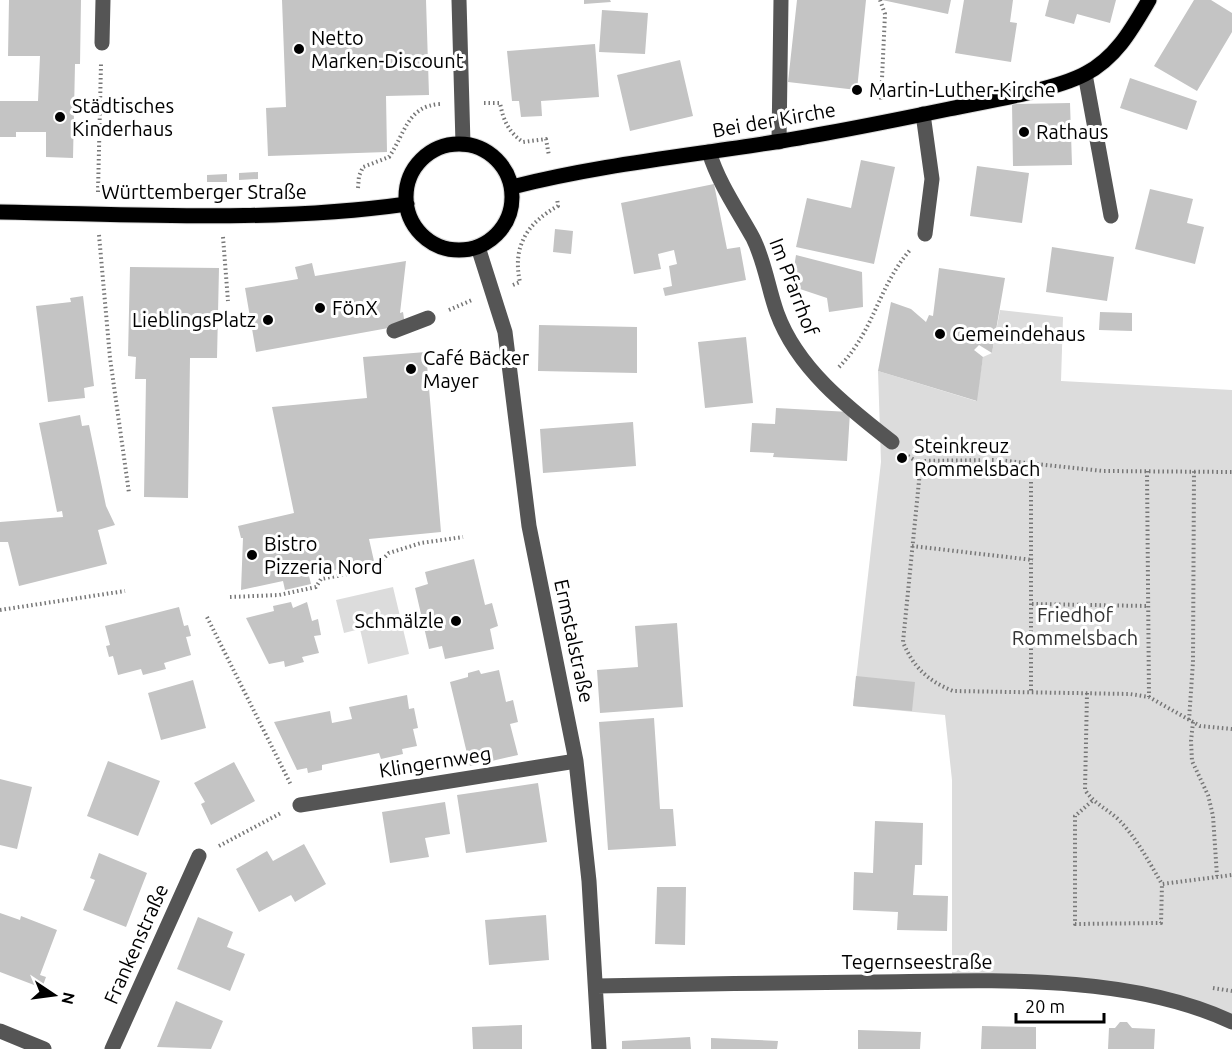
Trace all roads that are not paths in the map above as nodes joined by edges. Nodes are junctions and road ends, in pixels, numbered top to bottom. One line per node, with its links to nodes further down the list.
1 (103, 0): 5 (street)
2 (459, 0): 9 (street)
3 (781, 0): 8 (street)
4 (1149, 0): 6 (main road, Bei der Kirche)
5 (102, 43)
6 (1085, 74): 7 (main road, Bei der Kirche); 14 (street)
7 (923, 114): 8 (main road, Bei der Kirche); 15 (street)
8 (778, 142): 10 (main road, Bei der Kirche)
9 (463, 144): 11 (main road); 12 (main road)
10 (710, 152): 11 (main road, Bei der Kirche); 19 (street, Im Pfarrhof)
11 (512, 187): 16 (main road)
12 (407, 204): 13 (main road, Württemberger Straße); 16 (main road)
13 (0, 212)
14 (1111, 216)
15 (925, 234)
16 (478, 247): 20 (street, Ermstalstraße)
17 (429, 318): 18 (street)
18 (394, 331)
19 (892, 442)
20 (576, 761): 21 (street, Klingernweg); 23 (street, Ermstalstraße)
21 (300, 805)
22 (199, 856): 27 (street, Frankenstraße)
23 (597, 987): 24 (street, Tegernseestraße); 28 (street, Ermstalstraße)
24 (1232, 1022)
25 (0, 1031): 26 (street)
26 (44, 1049)
27 (112, 1049)
28 (599, 1049)

